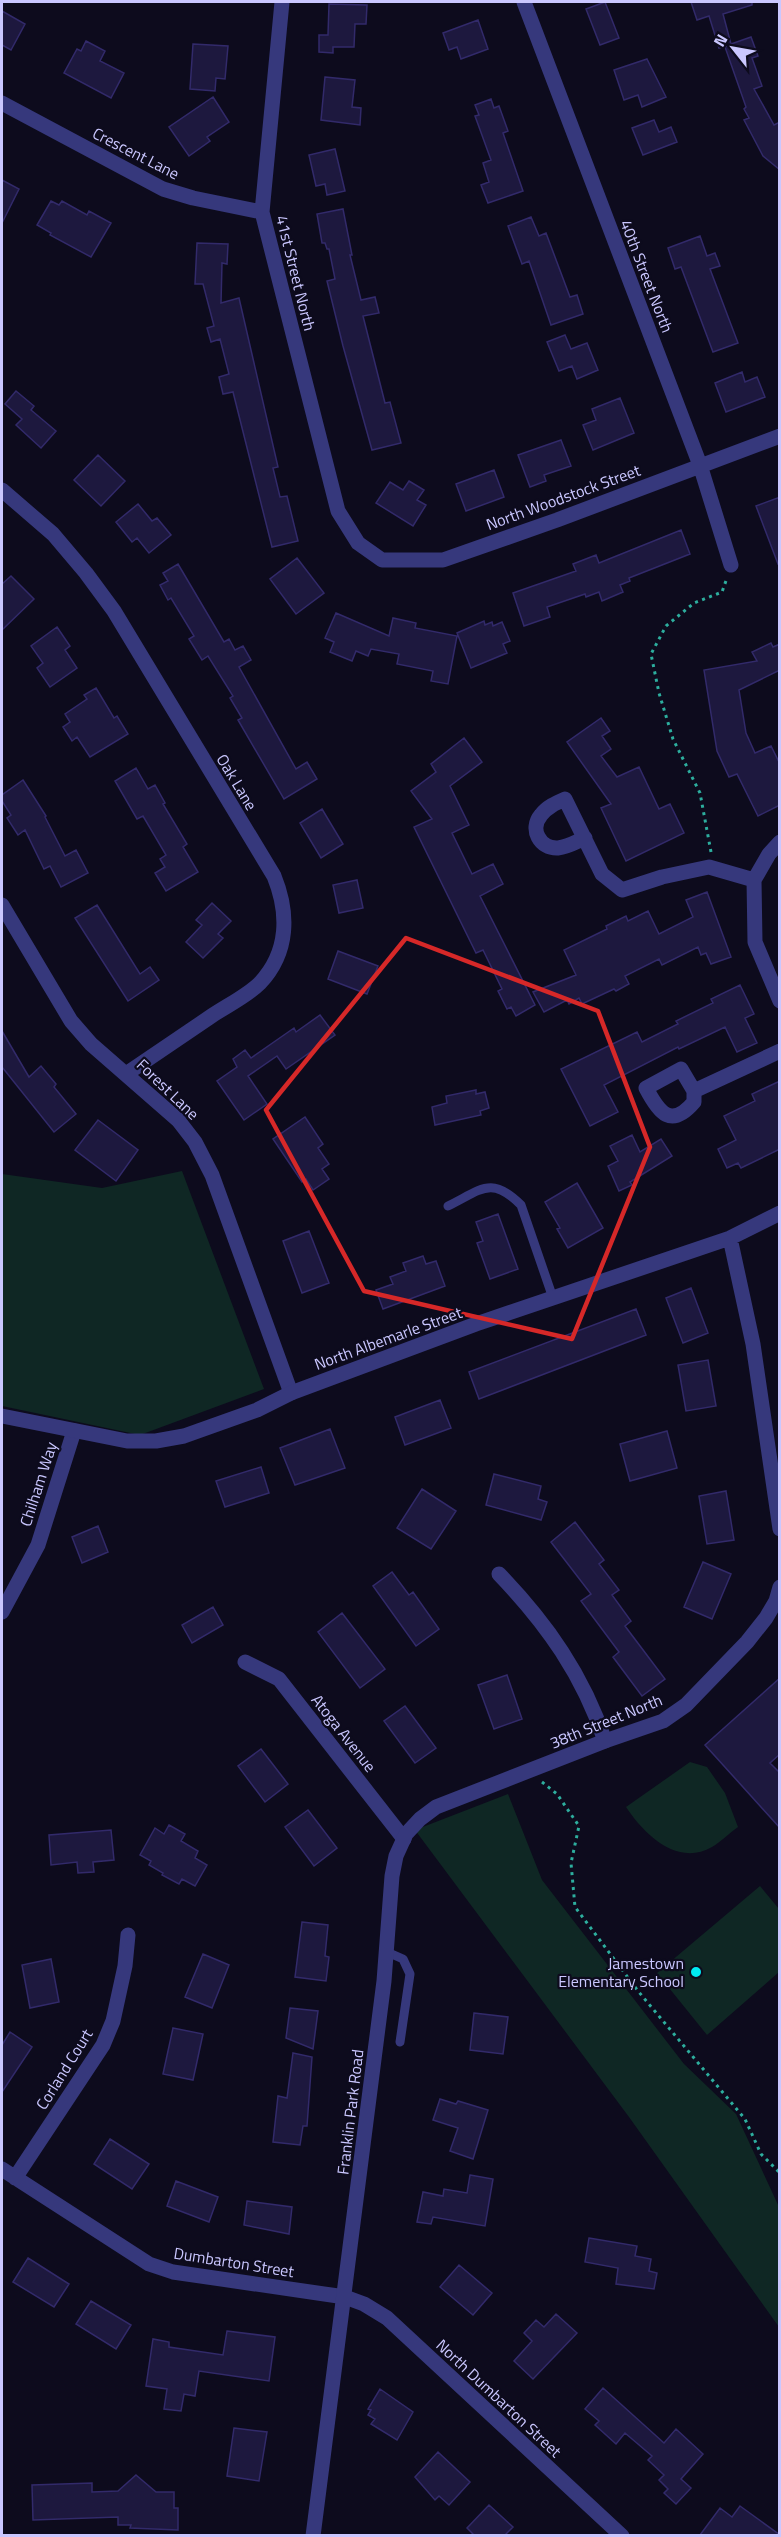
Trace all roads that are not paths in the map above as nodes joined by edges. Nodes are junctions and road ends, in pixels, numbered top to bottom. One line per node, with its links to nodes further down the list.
1 (282, 2): 4 (street, 41st Street North)
2 (524, 2): 6 (street, 40th Street North)
3 (2, 103): 4 (street, Crescent Lane)
4 (262, 212): 8 (street, 41st Street North)
5 (780, 436): 6 (street, North Woodstock Street)
6 (700, 465): 8 (street, North Woodstock Street); 9 (street, 40th Street North)
7 (2, 490): 16 (street, Oak Lane)
8 (358, 543)
9 (731, 565)
10 (585, 838): 12 (street)
11 (780, 842): 12 (street)
12 (754, 880): 14 (street)
13 (2, 905): 16 (street, Forest Lane)
14 (780, 1001)
15 (780, 1051): 17 (street)
16 (126, 1074): 22 (street, Forest Lane)
17 (694, 1091)
18 (448, 1206): 21 (lane)
19 (780, 1213): 20 (street, North Albemarle Street)
20 (730, 1238): 21 (street, North Albemarle Street); 25 (street)
21 (553, 1298): 22 (street, North Albemarle Street)
22 (291, 1393): 24 (street, North Albemarle Street)
23 (2, 1416): 24 (street, North Albemarle Street)
24 (74, 1431): 28 (street, Chilham Way)
25 (780, 1529)
26 (499, 1574): 30 (street)
27 (780, 1587): 30 (street, 38th Street North)
28 (2, 1612)
29 (245, 1662): 32 (street, Atoga Avenue)
30 (605, 1741): 31 (street, 38th Street North)
31 (530, 1771): 32 (street, Franklin Park Road)
32 (404, 1839): 34 (street, Franklin Park Road)
33 (128, 1935): 37 (street, Corland Court)
34 (387, 1952): 35 (lane); 38 (street, Franklin Park Road)
35 (400, 2042)
36 (2, 2169): 37 (street, Dumbarton Street)
37 (15, 2178): 38 (street, Dumbarton Street)
38 (345, 2297): 39 (street, Franklin Park Road); 40 (street, North Dumbarton Street)
39 (313, 2535)
40 (622, 2535)

